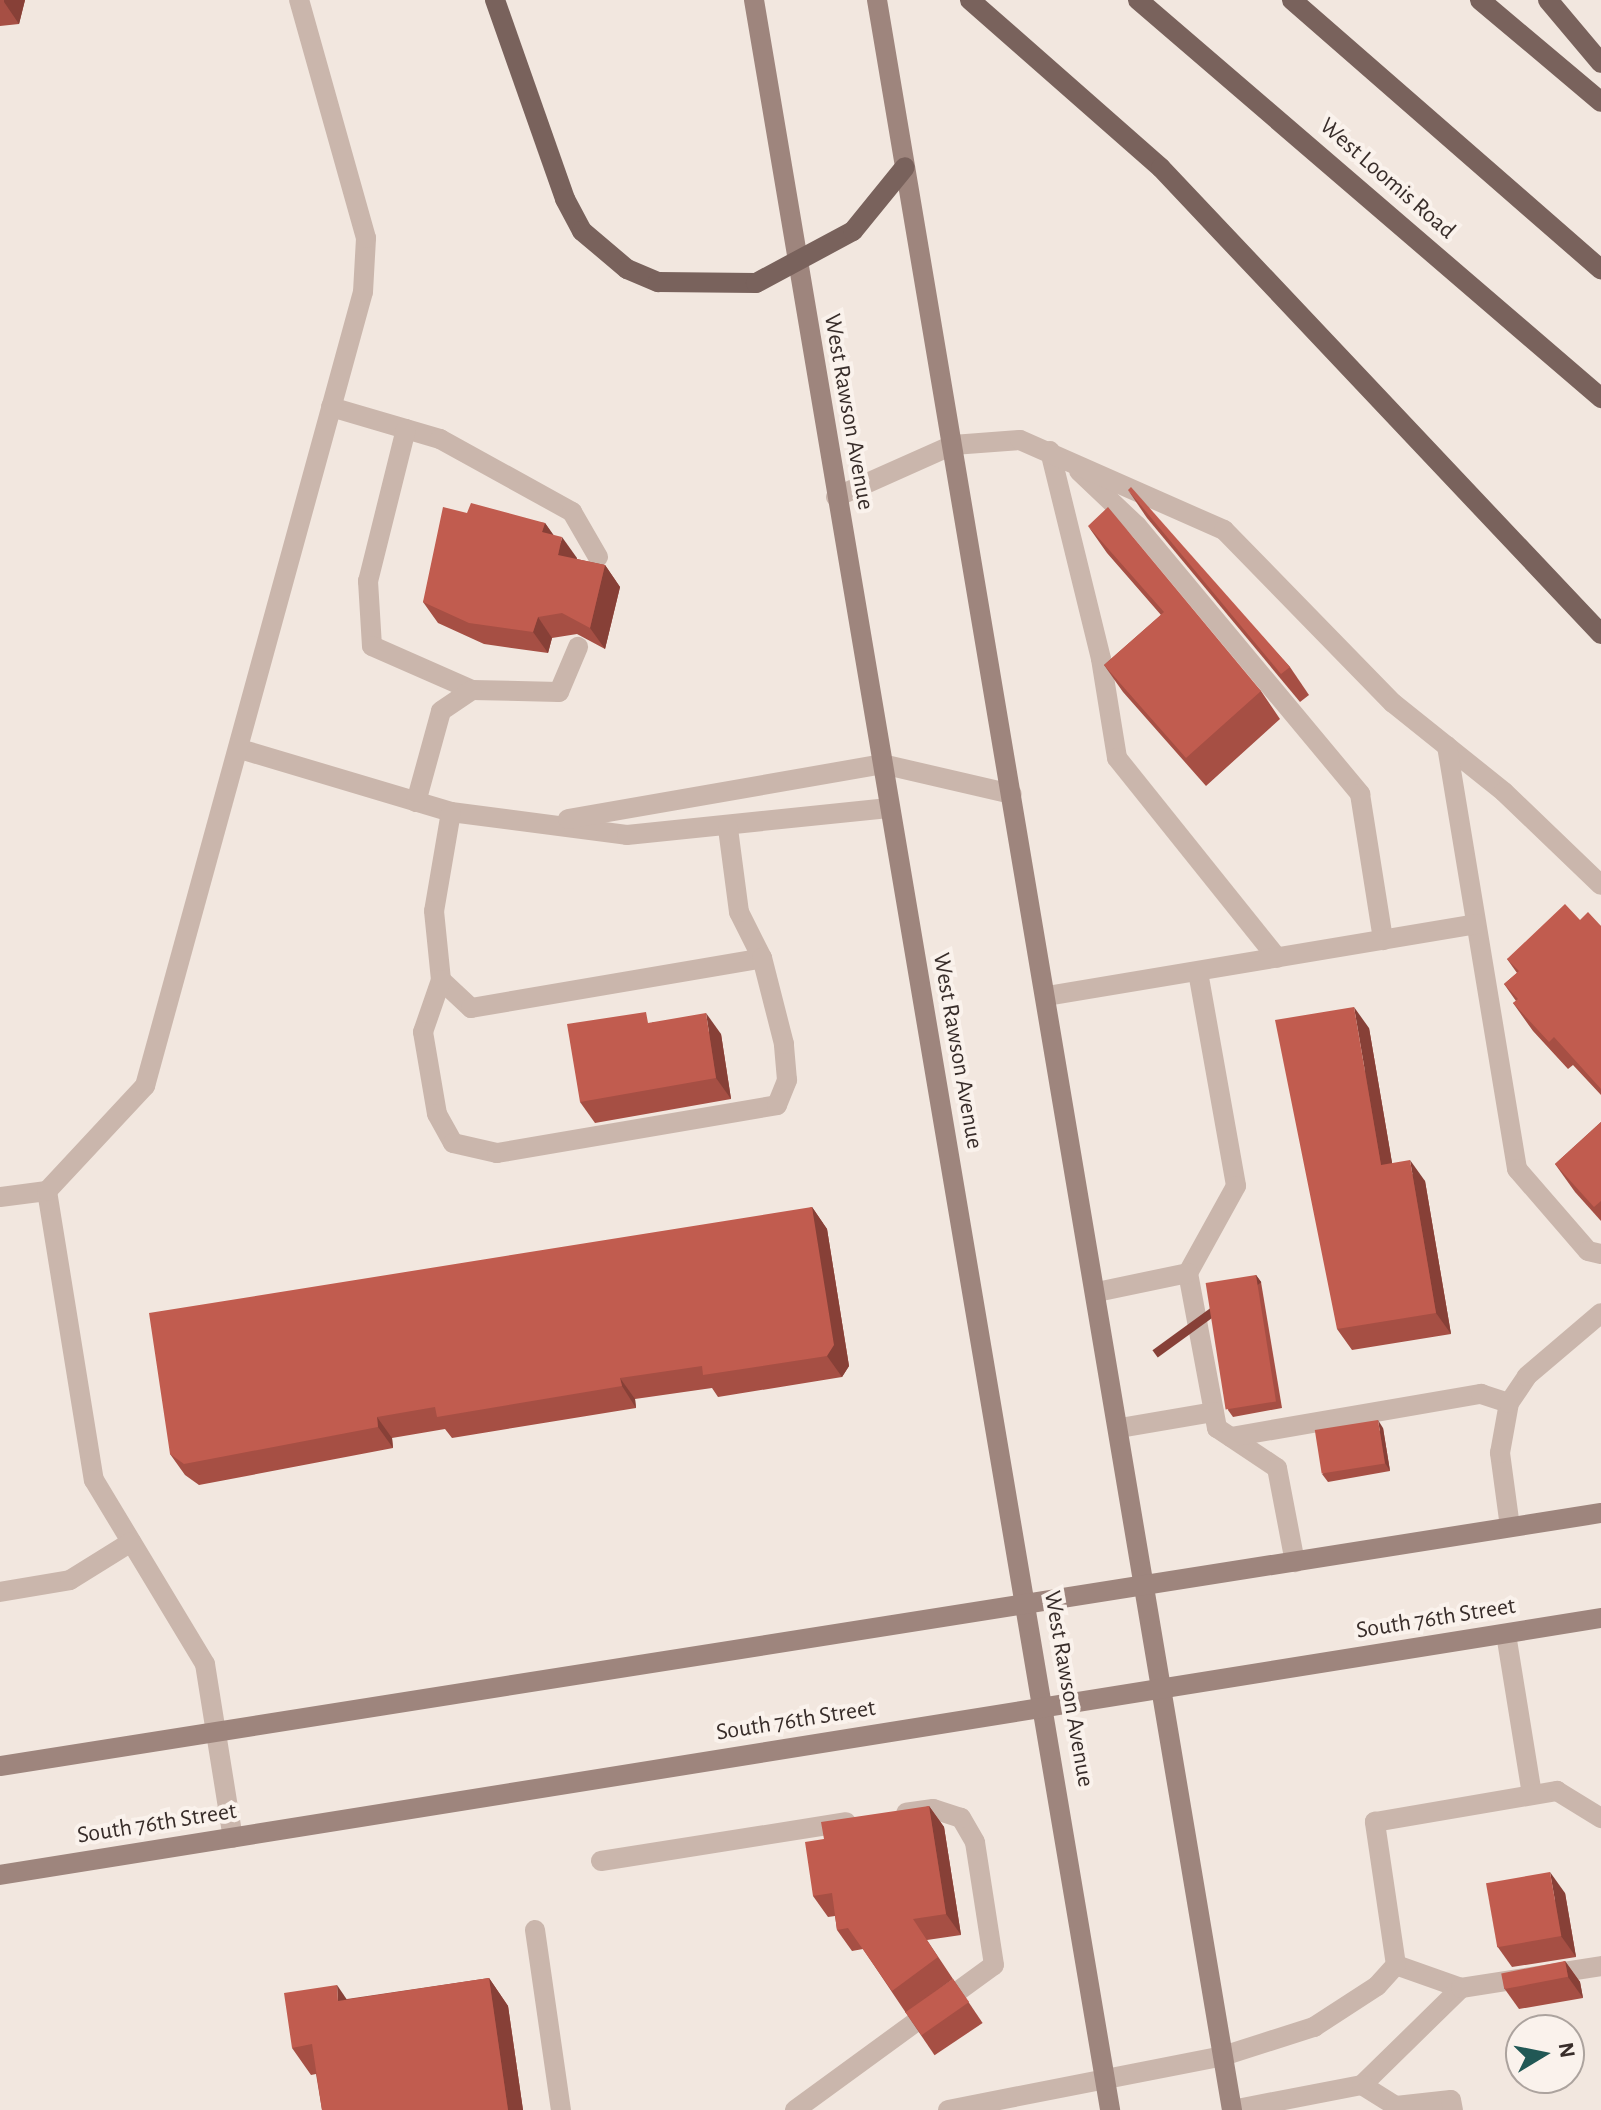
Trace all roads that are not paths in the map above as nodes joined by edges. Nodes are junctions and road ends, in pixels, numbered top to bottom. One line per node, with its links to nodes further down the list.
1 (299, 0): 16 (lane)
2 (495, 0): 13 (main road)
3 (754, 0): 13 (main road, West Rawson Avenue)
4 (877, 0): 12 (main road)
5 (970, 0): 22 (main road)
6 (1138, 0): 15 (main road, West Loomis Road)
7 (1292, 0): 14 (main road)
8 (1480, 0): 11 (main road)
9 (1548, 0): 10 (main road)
10 (1601, 63)
11 (1601, 102)
12 (905, 167): 13 (main road); 18 (main road)
13 (797, 267): 20 (main road, West Rawson Avenue)
14 (1601, 270)
15 (1601, 398)
16 (331, 407): 17 (lane); 26 (lane)
17 (406, 429): 21 (lane); 24 (lane)
18 (953, 445): 19 (lane); 20 (lane); 28 (main road)
19 (1057, 454): 25 (lane); 36 (lane); 38 (lane)
20 (836, 497): 27 (main road, West Rawson Avenue)
21 (598, 557)
22 (1601, 634)
23 (578, 647): 24 (lane)
24 (472, 690): 29 (lane)
25 (1447, 746): 34 (lane); 35 (lane)
26 (240, 749): 29 (lane); 42 (lane)
27 (882, 764): 28 (lane); 30 (main road, West Rawson Avenue); 32 (lane)
28 (1012, 794): 41 (main road)
29 (416, 802): 31 (lane)
30 (889, 808): 33 (lane); 58 (main road, West Rawson Avenue)
31 (451, 812): 32 (lane); 40 (lane)
32 (556, 821): 33 (lane)
33 (728, 828): 37 (lane)
34 (1601, 885)
35 (1476, 924): 36 (lane); 44 (lane)
36 (1383, 940): 38 (lane)
37 (762, 958): 40 (lane); 40 (lane)
38 (1277, 958): 39 (lane)
39 (1198, 972): 41 (lane); 45 (lane)
40 (441, 980)
41 (1047, 996): 46 (main road)
42 (47, 1191): 43 (lane); 54 (lane)
43 (0, 1197)
44 (1601, 1254)
45 (1188, 1273): 46 (lane); 49 (lane)
46 (1097, 1292): 50 (main road)
47 (1601, 1313): 48 (lane)
48 (1509, 1403): 51 (lane); 53 (lane)
49 (1214, 1412): 50 (lane); 51 (lane)
50 (1120, 1428): 56 (main road)
51 (1231, 1437): 55 (lane)
52 (1601, 1513): 53 (main road)
53 (1510, 1527): 55 (main road)
54 (131, 1542): 57 (lane); 63 (lane)
55 (1295, 1562): 56 (main road)
56 (1147, 1587): 58 (main road); 61 (main road)
57 (0, 1592)
58 (1026, 1603): 62 (main road, West Rawson Avenue); 63 (main road)
59 (1601, 1618): 60 (main road, South 76th Street)
60 (1506, 1634): 61 (main road, South 76th Street); 65 (lane)
61 (1164, 1689): 62 (main road, South 76th Street); 74 (main road)
62 (1046, 1708): 67 (main road, South 76th Street); 75 (main road, West Rawson Avenue)
63 (216, 1732): 64 (main road); 67 (lane)
64 (0, 1766)
65 (1532, 1795): 66 (lane); 71 (lane)
66 (1601, 1818)
67 (233, 1838): 69 (main road, South 76th Street)
68 (601, 1861): 78 (lane)
69 (0, 1875)
70 (535, 1930): 77 (lane)
71 (1396, 1965): 73 (lane); 74 (lane)
72 (1601, 1966): 73 (lane)
73 (1461, 1988): 76 (lane)
74 (1223, 2056): 75 (lane); 81 (main road)
75 (1105, 2076): 79 (lane); 80 (main road, West Rawson Avenue)
76 (1362, 2085): 81 (lane); 82 (lane)
77 (561, 2110)
78 (795, 2110)
79 (948, 2110)
80 (1110, 2110)
81 (1232, 2110)
82 (1453, 2110)

